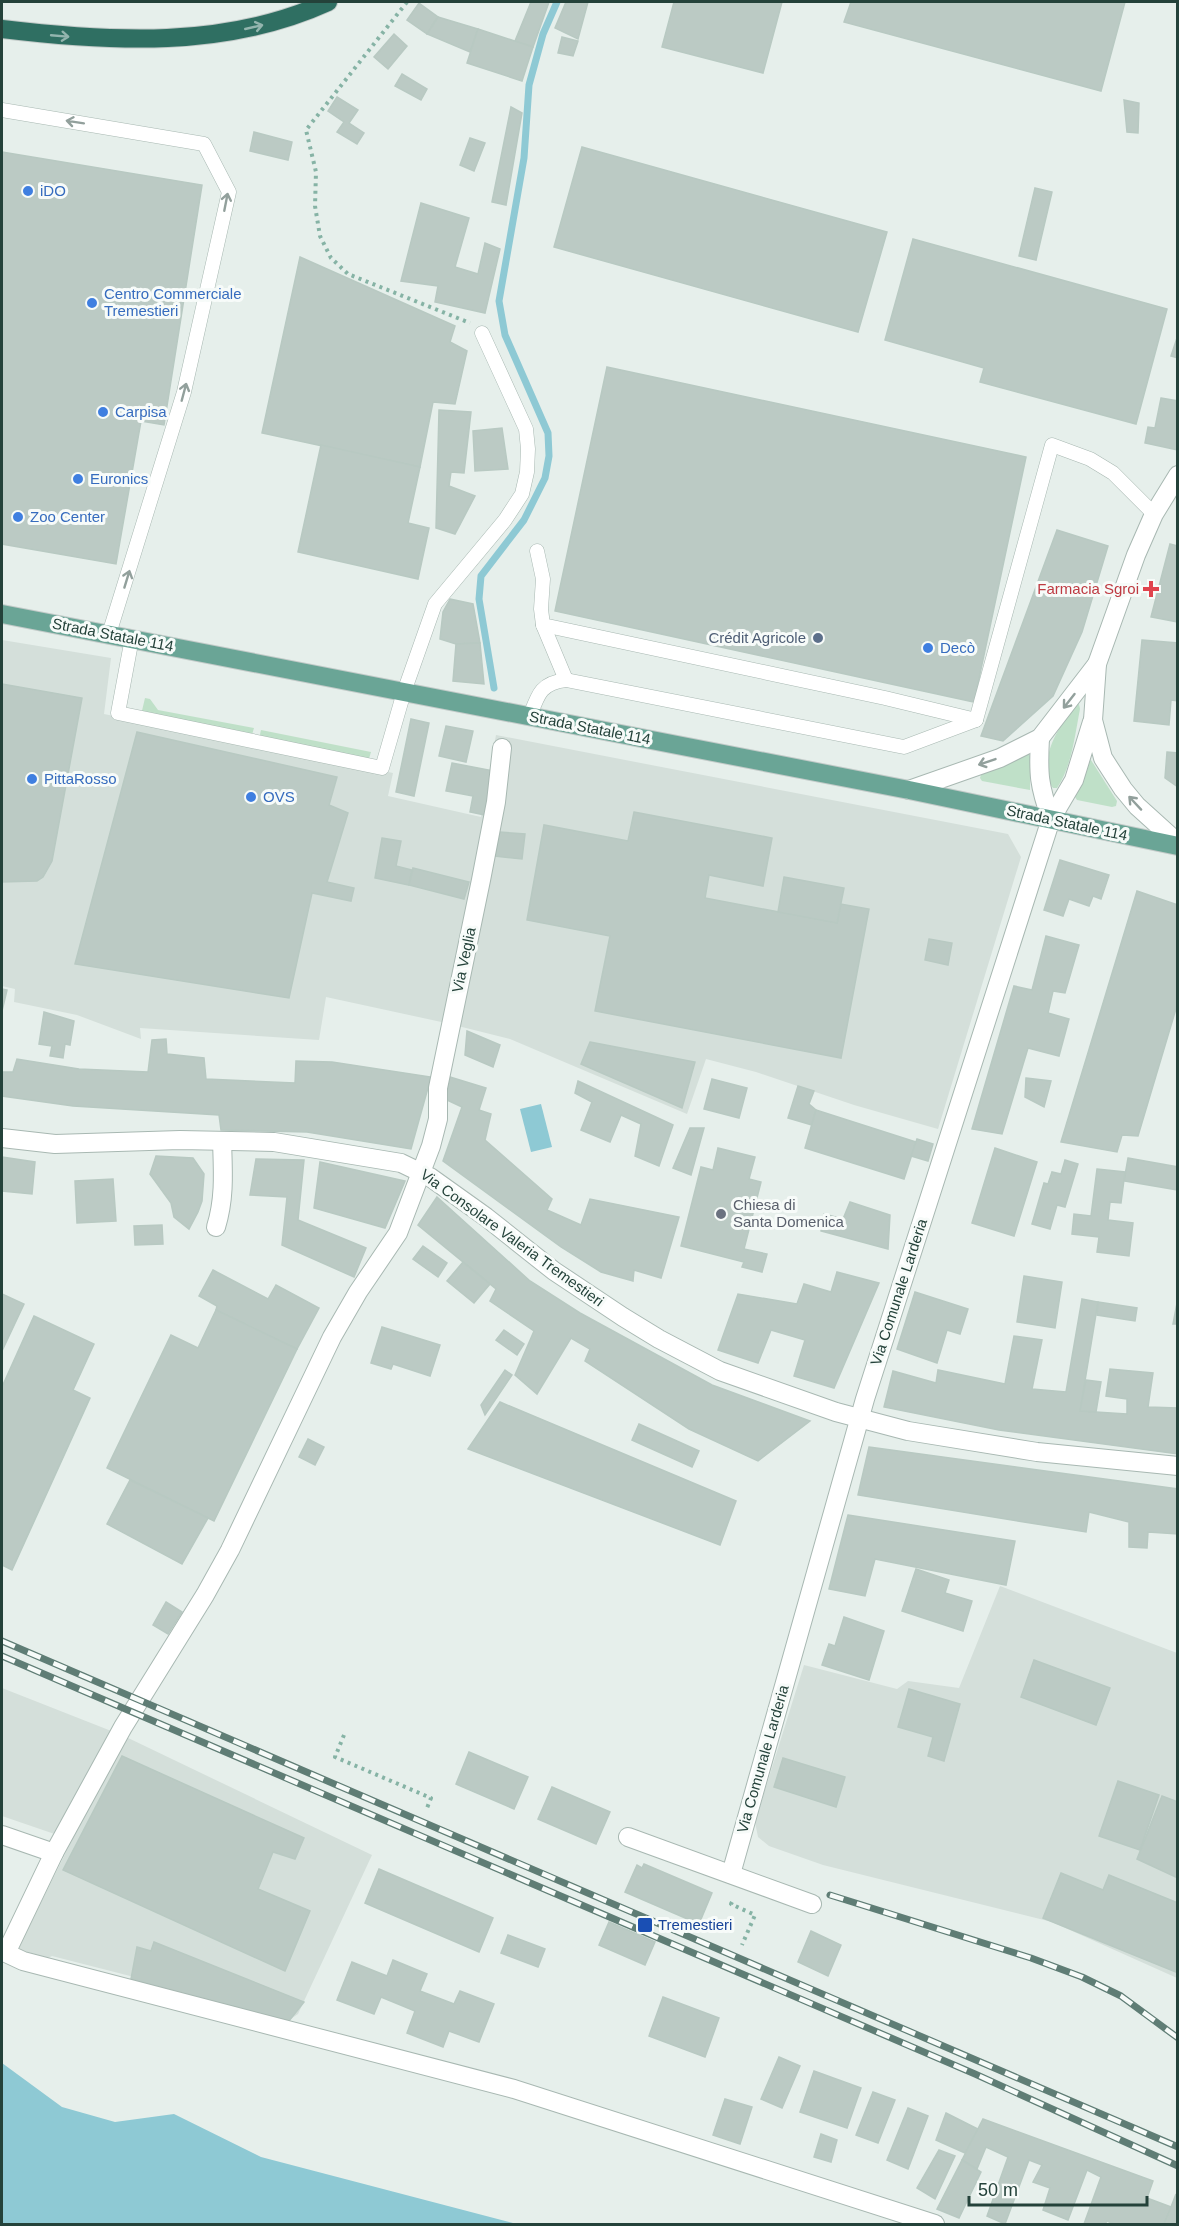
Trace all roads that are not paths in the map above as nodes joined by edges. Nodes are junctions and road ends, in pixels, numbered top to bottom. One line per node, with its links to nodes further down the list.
1 (328, 2): 2 (highway, one-way to 1)
2 (2, 29)
3 (2, 110): 10 (lane, one-way to 3)
4 (482, 333): 14 (lane)
5 (1178, 475): 6 (street, Via Comunale Larderia)
6 (1154, 514): 12 (street, Via Comunale Larderia); 16 (lane)
7 (537, 551): 9 (lane)
8 (2, 614): 10 (main road, Strada Statale 114)
9 (543, 625): 13 (lane); 16 (lane)
10 (110, 634): 11 (main road, Strada Statale 114)
11 (132, 638): 14 (main road, Strada Statale 114); 14 (lane)
12 (1097, 664): 17 (street, Via Comunale Larderia); 18 (street, Via Comunale Larderia, one-way to 18)
13 (566, 680): 15 (lane); 16 (lane)
14 (404, 692): 15 (main road, Strada Statale 114)
15 (531, 716): 20 (main road, Strada Statale 114)
16 (976, 720)
17 (1093, 720): 21 (street, Via Comunale Larderia); 22 (street, Via Comunale Larderia, one-way to 17)
18 (1040, 738): 20 (street, Via Comunale Larderia, one-way to 20); 21 (street)
19 (502, 748): 25 (street, Via Veglia)
20 (909, 790): 21 (main road, Strada Statale 114)
21 (1051, 819): 22 (main road, Strada Statale 114); 27 (street, Via Comunale Larderia)
22 (1178, 845)
23 (2, 1138): 24 (street, Via Consolare Valeria Tremestieri)
24 (222, 1141): 25 (street, Via Consolare Valeria Tremestieri); 26 (street)
25 (422, 1171): 27 (street, Via Consolare Valeria Tremestieri); 31 (street, Via Veglia)
26 (216, 1227)
27 (859, 1418): 28 (street, Via Consolare Valeria Tremestieri); 32 (street, Via Comunale Larderia)
28 (1178, 1466)
29 (2, 1835): 31 (street)
30 (628, 1837): 32 (street)
31 (54, 1853): 34 (street, Via Veglia)
32 (730, 1874): 33 (street)
33 (812, 1904)
34 (935, 2224)

